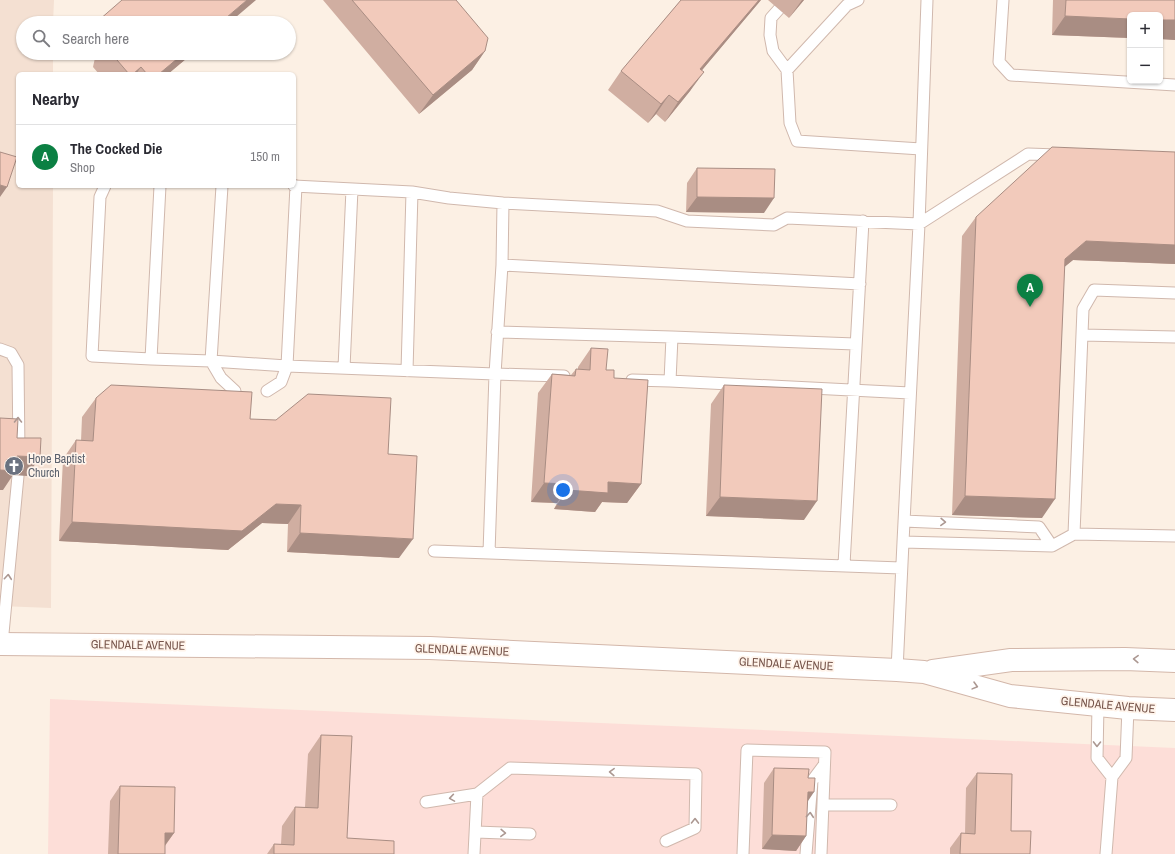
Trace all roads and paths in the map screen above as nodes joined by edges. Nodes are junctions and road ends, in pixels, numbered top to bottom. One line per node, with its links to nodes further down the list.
1 (858, 0): 5 (lane)
2 (927, 0): 7 (lane)
3 (1003, 0): 6 (lane)
4 (779, 9): 5 (lane)
5 (787, 70): 7 (lane)
6 (1175, 85)
7 (922, 149): 18 (lane)
8 (1066, 155): 18 (lane)
9 (296, 186): 14 (lane)
10 (104, 188): 28 (lane)
11 (160, 188): 28 (lane)
12 (222, 188): 29 (lane)
13 (295, 188): 30 (lane)
14 (352, 189): 15 (lane); 31 (lane)
15 (412, 192): 16 (lane); 32 (lane)
16 (504, 203): 17 (lane); 19 (lane)
17 (863, 221): 18 (lane); 20 (lane)
18 (919, 224): 40 (lane)
19 (502, 265): 20 (lane); 22 (lane)
20 (860, 284): 26 (lane)
21 (1175, 293): 23 (lane)
22 (497, 332): 24 (lane); 33 (lane)
23 (1082, 335): 25 (lane); 44 (lane)
24 (672, 337): 26 (lane); 36 (lane)
25 (1175, 337)
26 (855, 344): 38 (lane)
27 (0, 349): 41 (lane, one-way to 27)
28 (151, 359): 29 (lane)
29 (211, 361): 30 (lane); 37 (lane)
30 (287, 366): 31 (lane); 39 (lane)
31 (344, 368): 32 (lane)
32 (407, 371): 33 (lane)
33 (495, 374): 34 (lane); 49 (lane)
34 (577, 377)
35 (624, 380): 36 (lane)
36 (670, 382): 38 (lane)
37 (235, 391)
38 (853, 391): 40 (lane); 50 (lane)
39 (267, 392)
40 (910, 393): 43 (lane)
41 (19, 457)
42 (18, 476): 52 (lane, one-way to 42)
43 (904, 521): 46 (lane); 47 (lane, one-way to 47)
44 (1074, 534): 45 (lane); 47 (lane)
45 (1175, 536)
46 (904, 542): 47 (lane); 51 (lane)
47 (1052, 546)
48 (434, 551): 49 (lane)
49 (489, 553): 50 (lane)
50 (844, 565): 51 (lane)
51 (901, 568): 54 (lane)
52 (1, 644): 54 (main road, GLENDALE AVENUE)
53 (1175, 661): 55 (main road, GLENDALE AVENUE, one-way to 55)
54 (897, 670): 55 (main road, GLENDALE AVENUE)
55 (924, 672): 56 (main road, GLENDALE AVENUE, one-way to 56)
56 (1098, 705): 57 (main road, GLENDALE AVENUE); 60 (lane, one-way to 60)
57 (1128, 708): 58 (main road, GLENDALE AVENUE); 60 (lane)
58 (1175, 710)
59 (824, 765): 63 (lane); 69 (lane); 70 (lane, one-way to 59)
60 (1112, 777): 72 (lane)
61 (477, 794): 62 (lane, one-way to 62); 65 (lane); 67 (lane, one-way to 61)
62 (426, 802)
63 (823, 805): 64 (lane); 71 (lane)
64 (891, 805)
65 (476, 832): 66 (lane, one-way to 66); 68 (lane)
66 (530, 834)
67 (666, 841)
68 (474, 854)
69 (743, 854)
70 (806, 854)
71 (821, 854)
72 (1106, 854)

